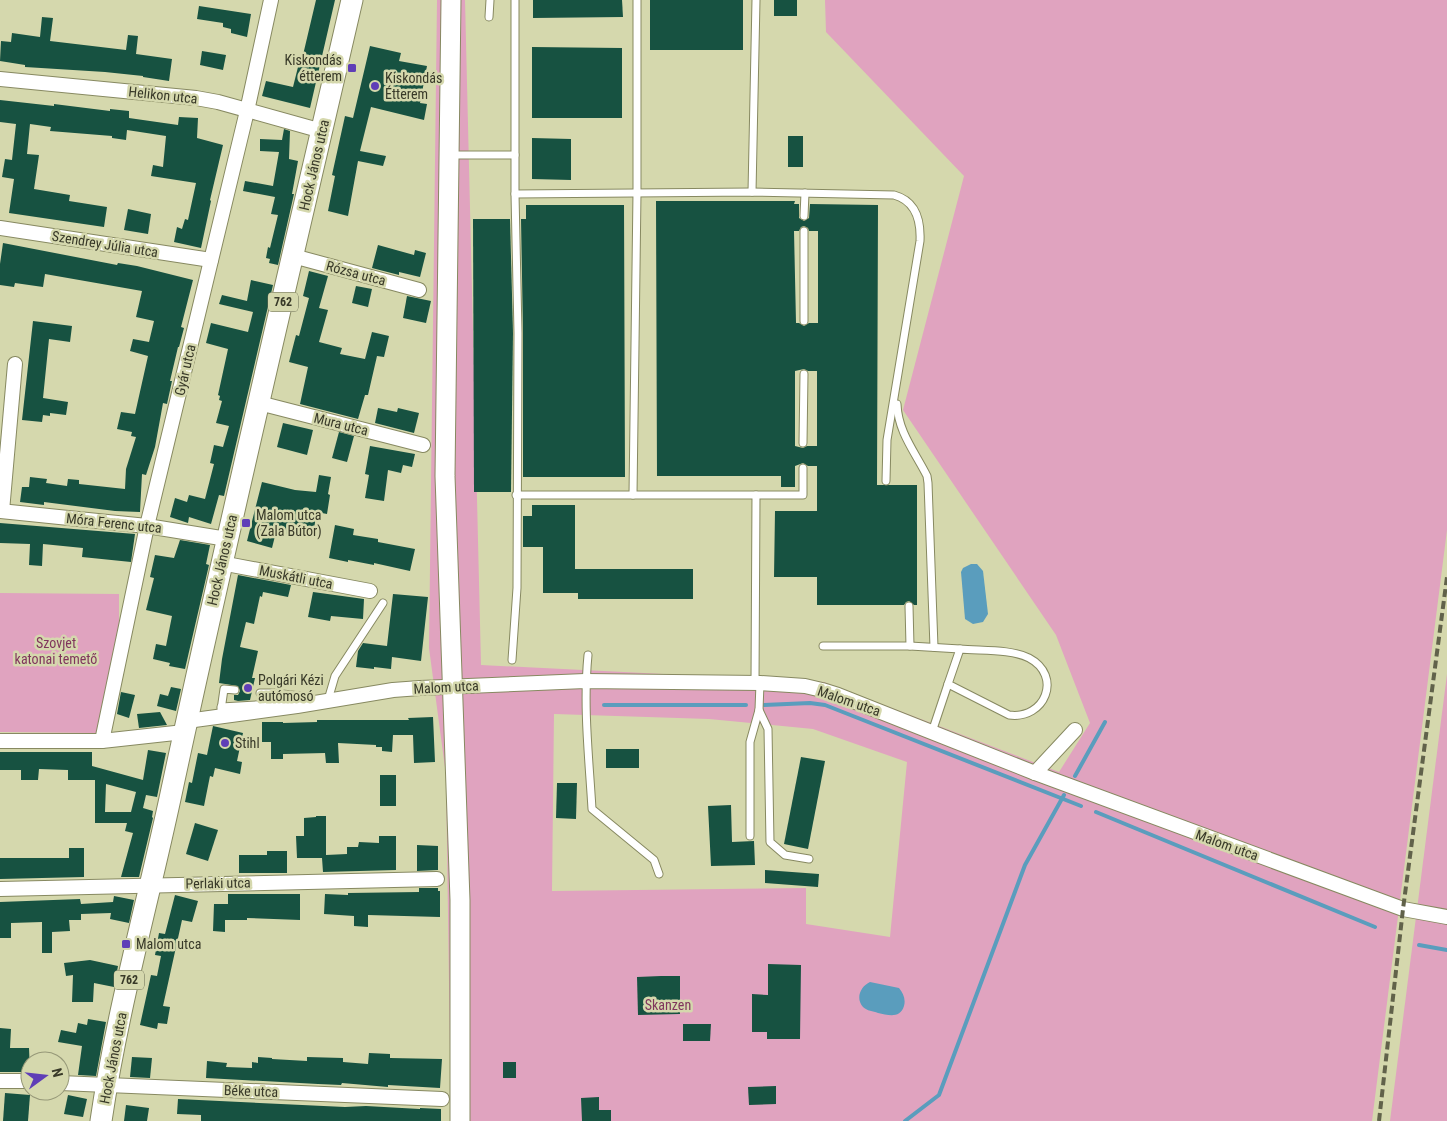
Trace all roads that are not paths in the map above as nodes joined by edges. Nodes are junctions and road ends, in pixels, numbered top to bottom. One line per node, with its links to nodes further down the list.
1 (271, 0): 10 (street, Gyár utca)
2 (352, 0): 11 (main road, Hock János utca / 762)
3 (450, 0): 12 (street)
4 (490, 0): 8 (lane)
5 (515, 0): 13 (lane)
6 (637, 0): 15 (lane)
7 (756, 0): 14 (lane)
8 (489, 17)
9 (0, 79): 10 (street, Helikon utca)
10 (246, 111): 11 (street, Helikon utca); 22 (street, Gyár utca)
11 (322, 131): 21 (main road, Hock János utca / 762)
12 (450, 155): 13 (lane); 52 (street)
13 (515, 155): 17 (lane)
14 (752, 192): 15 (lane); 16 (lane)
15 (637, 193): 17 (lane); 34 (lane)
16 (805, 193): 18 (lane); 27 (lane)
17 (515, 194): 33 (lane)
18 (804, 216)
19 (0, 228): 22 (street, Szendrey Júlia utca)
20 (804, 231): 24 (lane)
21 (293, 256): 23 (street, Rózsa utca); 28 (main road, Hock János utca / 762)
22 (211, 260): 37 (street, Gyár utca)
23 (419, 290)
24 (804, 321)
25 (15, 364): 36 (street)
26 (804, 374): 29 (lane)
27 (896, 391): 32 (lane); 45 (lane)
28 (259, 403): 30 (street, Mura utca); 38 (main road, Hock János utca / 762)
29 (803, 443)
30 (423, 445)
31 (803, 468): 35 (lane)
32 (886, 481)
33 (516, 495): 34 (lane); 48 (lane)
34 (633, 495): 35 (lane)
35 (756, 495): 50 (lane)
36 (1, 511): 37 (street, Móra Ferenc utca)
37 (147, 526): 38 (street, Móra Ferenc utca); 64 (street, Gyár utca)
38 (227, 539): 39 (main road, Hock János utca / 762)
39 (221, 563): 40 (street, Muskátli utca); 60 (main road, Hock János utca / 762)
40 (370, 590)
41 (383, 603): 56 (lane)
42 (909, 606): 44 (lane)
43 (823, 646): 44 (lane)
44 (910, 646): 45 (lane)
45 (934, 647): 46 (lane)
46 (960, 649): 51 (lane); 51 (lane)
47 (588, 655): 49 (lane)
48 (512, 660)
49 (586, 681): 50 (street, Malom utca); 52 (street, Malom utca); 68 (lane)
50 (757, 684): 58 (lane); 62 (street, Malom utca)
51 (948, 684): 62 (lane)
52 (452, 686): 56 (street, Malom utca); 79 (street)
53 (235, 690): 59 (lane)
54 (260, 693): 55 (lane)
55 (274, 693): 57 (lane); 59 (lane)
56 (328, 700): 57 (street, Malom utca)
57 (296, 706): 59 (street, Malom utca)
58 (759, 710): 66 (lane); 67 (lane)
59 (220, 711): 60 (street, Malom utca)
60 (185, 726): 64 (street, Malom utca); 70 (main road, Hock János utca / 762)
61 (1075, 730): 65 (street)
62 (932, 732): 65 (street, Malom utca)
63 (0, 741): 64 (street, Malom utca)
64 (102, 742)
65 (1035, 774): 72 (street, Malom utca)
66 (750, 836)
67 (809, 859)
68 (659, 874)
69 (437, 880): 70 (street, Perlaki utca)
70 (151, 885): 71 (street, Perlaki utca); 76 (main road, Hock János utca / 762)
71 (0, 888)
72 (1447, 917)
73 (0, 1081): 74 (street)
74 (20, 1081)
75 (70, 1083): 76 (street, Béke utca)
76 (107, 1085): 77 (street, Béke utca); 78 (main road, Hock János utca / 762)
77 (442, 1099)
78 (101, 1121)
79 (460, 1121)

